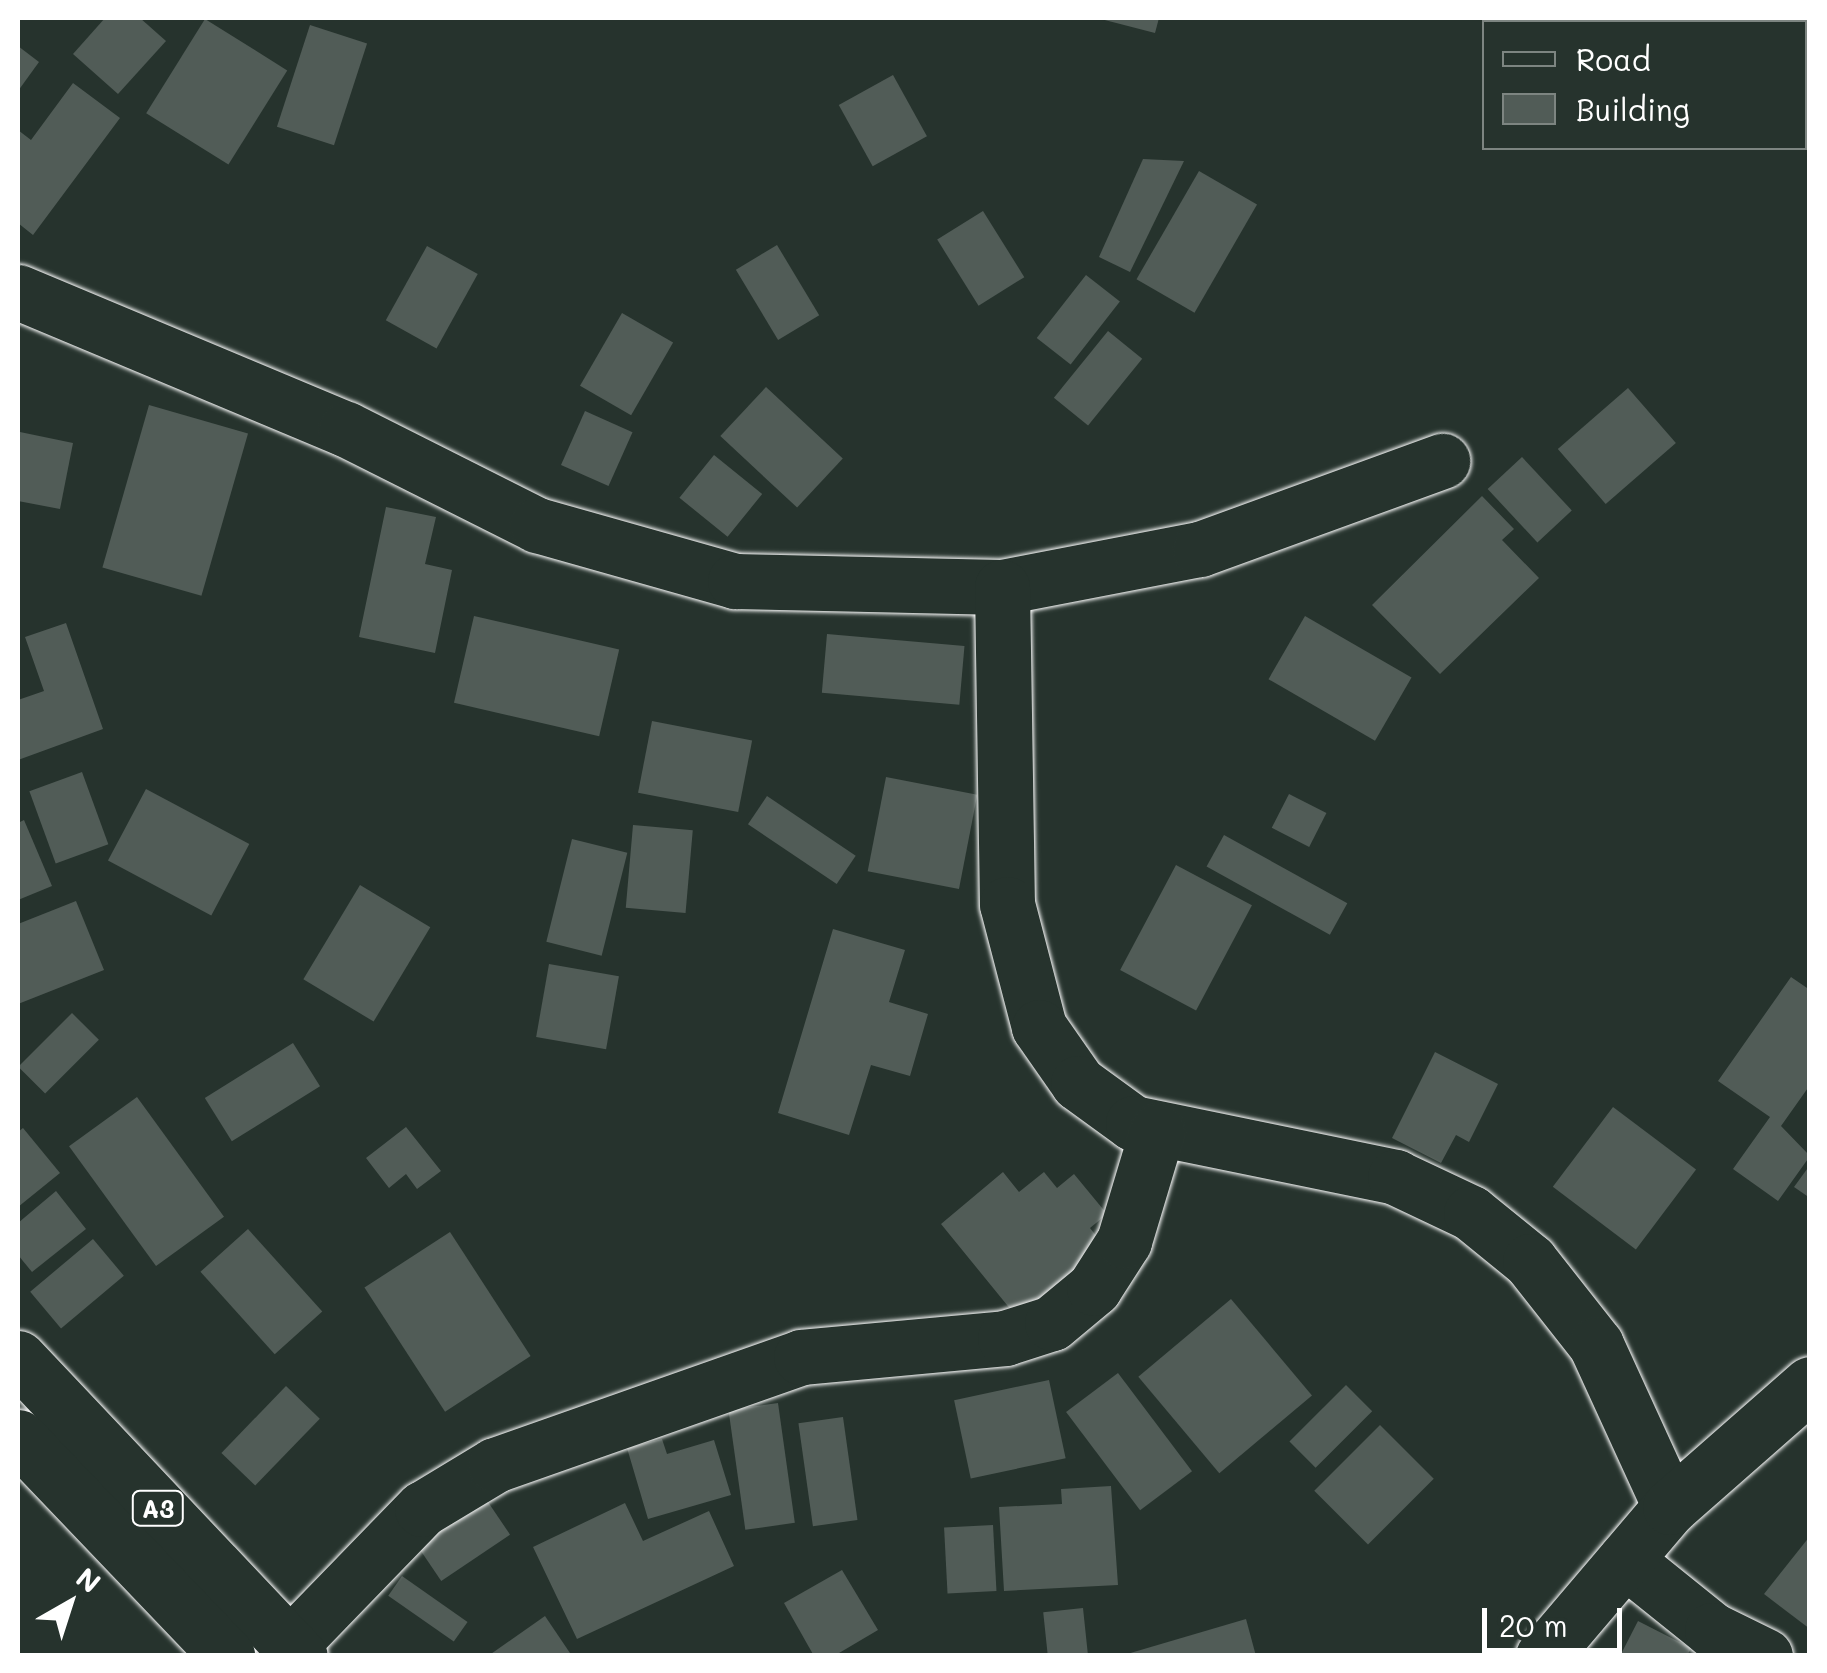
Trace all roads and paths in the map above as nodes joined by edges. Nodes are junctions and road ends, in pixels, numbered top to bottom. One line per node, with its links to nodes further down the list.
1 (18, 292): 3 (street)
2 (1442, 461): 3 (street)
3 (1002, 587): 4 (street)
4 (1157, 1131): 8 (street); 10 (street)
5 (18, 1358): 10 (street, A3)
6 (1810, 1384): 8 (street)
7 (18, 1437): 11 (street, A3)
8 (1670, 1507): 9 (street)
9 (1624, 1560): 12 (street); 13 (street)
10 (295, 1650)
11 (228, 1656)
12 (1543, 1656)
13 (1764, 1656)

